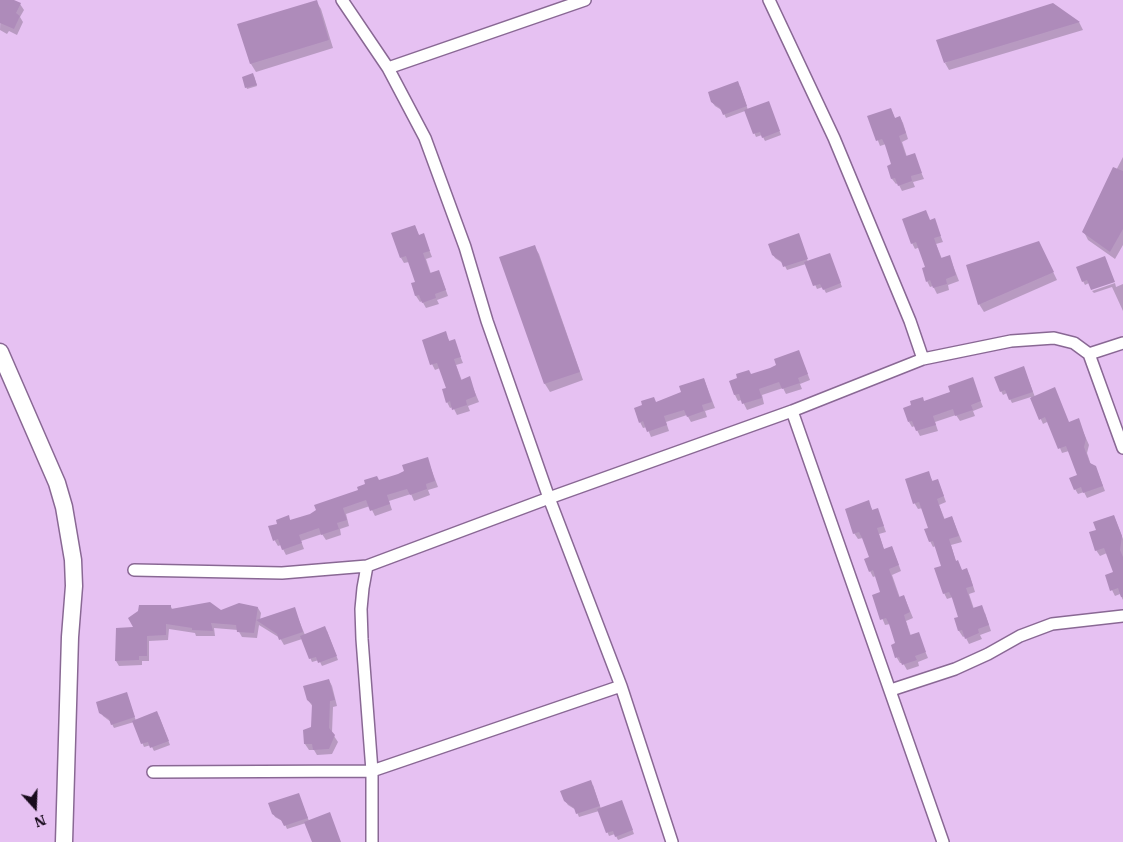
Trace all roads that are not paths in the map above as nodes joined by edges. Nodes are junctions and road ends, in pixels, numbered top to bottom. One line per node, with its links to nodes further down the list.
1 (342, 0): 4 (street)
2 (585, 0): 4 (street)
3 (769, 0): 8 (street)
4 (388, 68): 11 (street)
5 (1123, 343): 7 (street)
6 (0, 352): 19 (street)
7 (1089, 354): 8 (street); 10 (street)
8 (923, 358): 9 (street)
9 (792, 412): 11 (street); 16 (street)
10 (1123, 448)
11 (549, 498): 12 (street); 15 (street)
12 (367, 566): 13 (street); 17 (street)
13 (134, 570)
14 (1123, 616): 16 (street)
15 (621, 686): 17 (street); 21 (street)
16 (891, 690): 22 (street)
17 (372, 771): 18 (street); 20 (street)
18 (154, 772)
19 (64, 842)
20 (372, 842)
21 (672, 842)
22 (943, 842)

